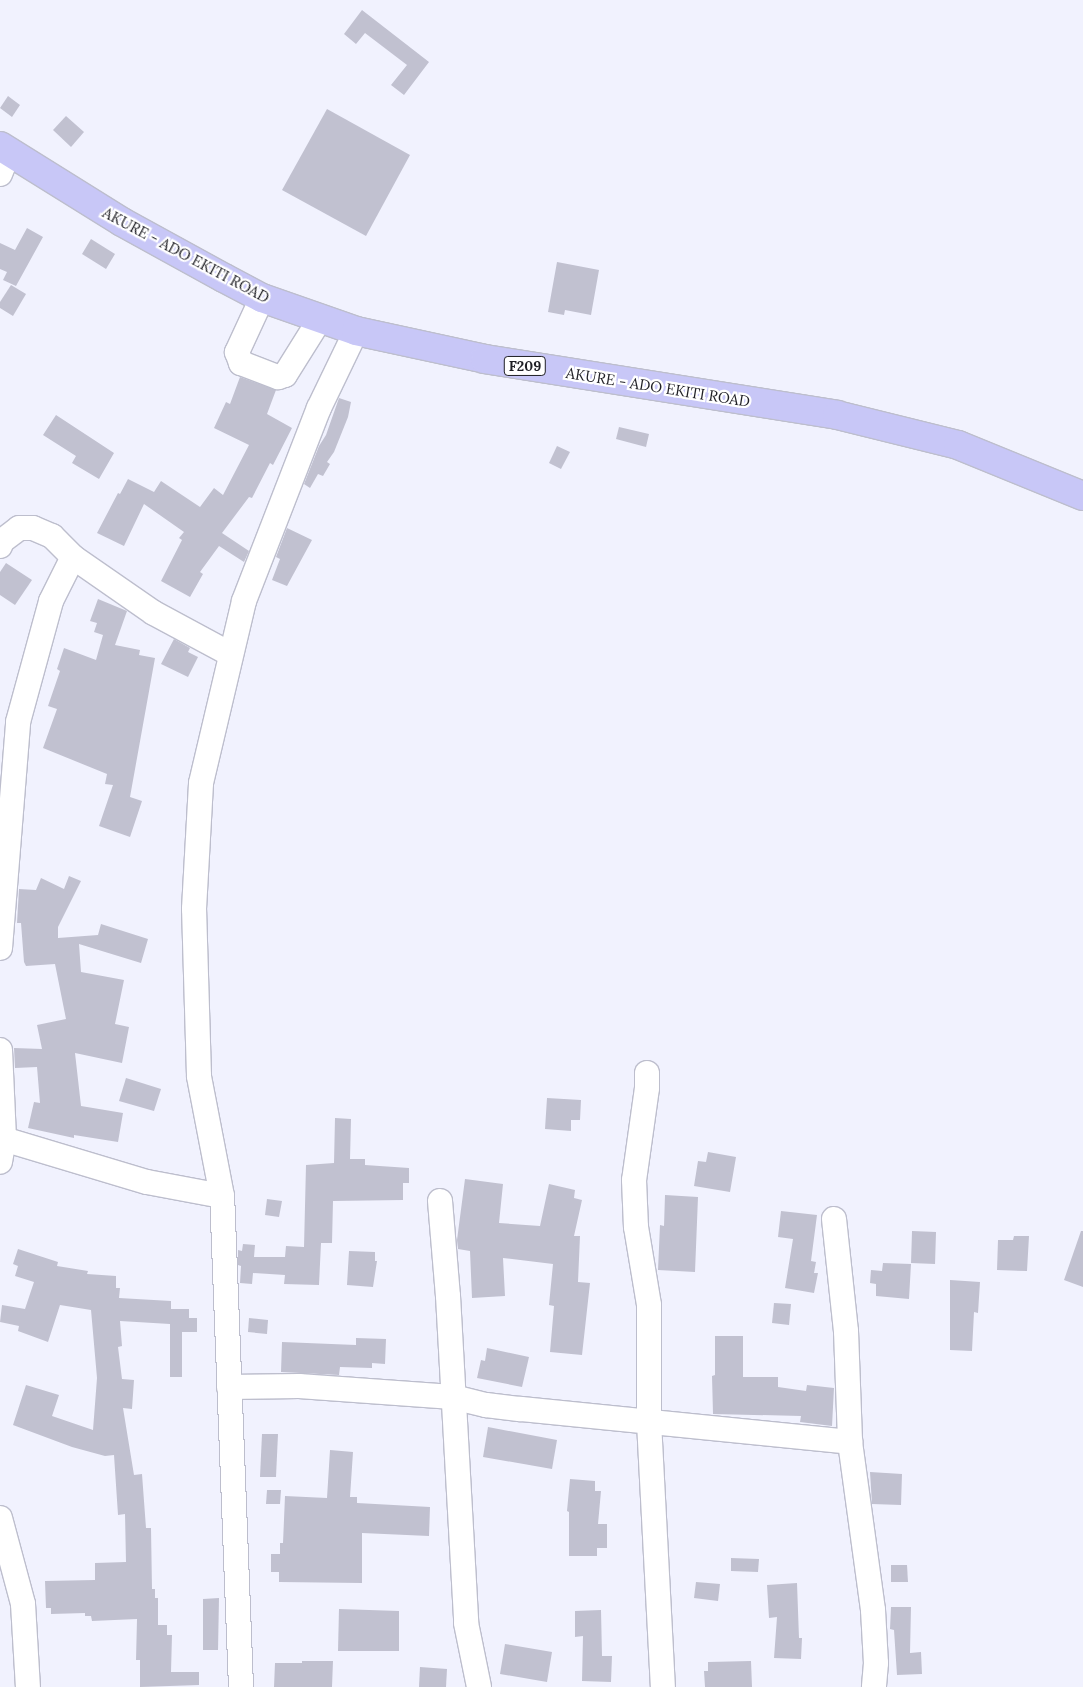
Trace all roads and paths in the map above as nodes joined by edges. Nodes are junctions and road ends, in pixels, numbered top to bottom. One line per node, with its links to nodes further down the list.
1 (3, 157): 2 (main road, AKURE - ADO EKITI ROAD / F209)
2 (262, 298): 3 (main road, AKURE - ADO EKITI ROAD / F209); 3 (street)
3 (320, 318): 4 (main road, AKURE - ADO EKITI ROAD / F209)
4 (356, 331): 5 (main road, AKURE - ADO EKITI ROAD / F209); 8 (street)
5 (1083, 496)
6 (0, 546): 7 (street)
7 (73, 557): 8 (street); 9 (street)
8 (230, 654): 13 (street)
9 (0, 948)
10 (0, 1050): 12 (street)
11 (647, 1073): 18 (street)
12 (1, 1146): 13 (street)
13 (222, 1196): 16 (street)
14 (440, 1201): 17 (street)
15 (834, 1219): 19 (street)
16 (229, 1388): 17 (street); 22 (street)
17 (453, 1397): 18 (street); 23 (street)
18 (650, 1422): 19 (street); 24 (street)
19 (850, 1442): 25 (street)
20 (0, 1518): 21 (street)
21 (28, 1687)
22 (241, 1687)
23 (479, 1687)
24 (663, 1687)
25 (874, 1687)

